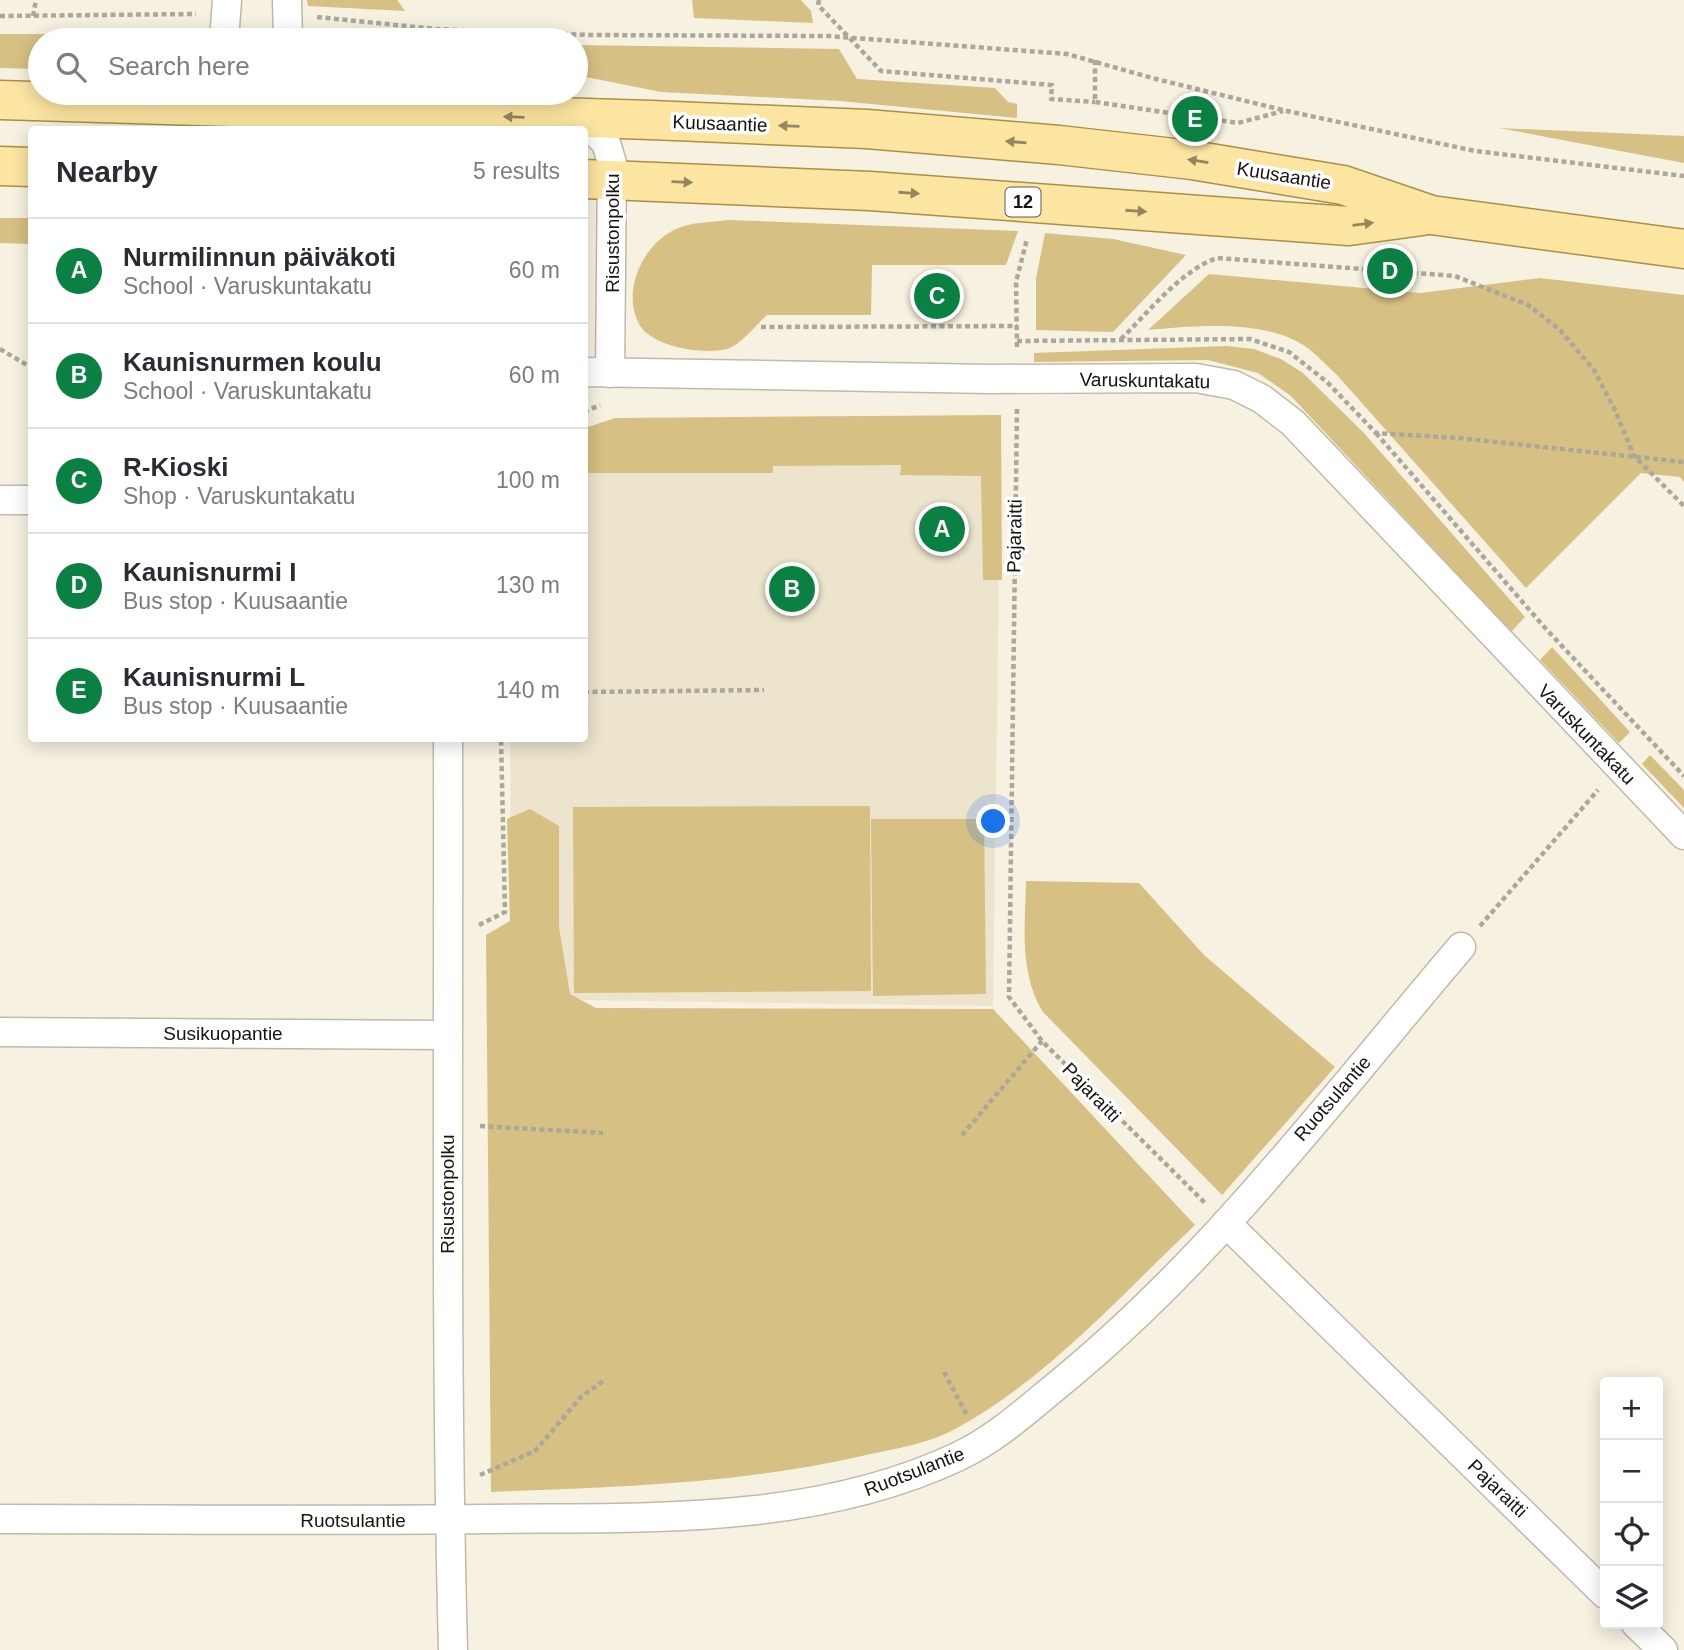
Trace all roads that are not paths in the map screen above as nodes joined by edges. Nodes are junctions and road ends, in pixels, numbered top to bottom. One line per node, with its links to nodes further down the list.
1 (227, 0): 3 (street)
2 (297, 8): 4 (street)
3 (225, 28)
4 (291, 28)
5 (0, 100): 6 (main road, Kuusaantie / 12)
6 (28, 101)
7 (112, 105): 8 (main road, Kuusaantie / 12)
8 (224, 110): 9 (main road, Kuusaantie / 12)
9 (289, 111): 10 (main road, Kuusaantie / 12, one-way to 9)
10 (577, 124): 15 (main road, Kuusaantie / 12, one-way to 10)
11 (588, 132): 14 (street, Risustonpolku)
12 (0, 166): 13 (main road)
13 (28, 167)
14 (599, 179): 15 (main road, Kuusaantie / 12, one-way to 15); 17 (street, Risustonpolku)
15 (1431, 215): 16 (main road, Kuusaantie / 12)
16 (1684, 249)
17 (597, 373): 21 (street, Varuskuntakatu)
18 (0, 500): 19 (street)
19 (28, 500)
20 (447, 742): 24 (street, Risustonpolku)
21 (1684, 835)
22 (1461, 947): 25 (street, Ruotsulantie)
23 (0, 1032): 24 (street, Susikuopantie)
24 (446, 1035): 27 (street, Risustonpolku)
25 (1226, 1223): 27 (street, Ruotsulantie); 28 (street, Pajaraitti)
26 (0, 1518): 27 (street, Ruotsulantie)
27 (450, 1520): 30 (street, Risustonpolku)
28 (1600, 1589)
29 (1641, 1629): 31 (street)
30 (453, 1650)
31 (1663, 1650)

